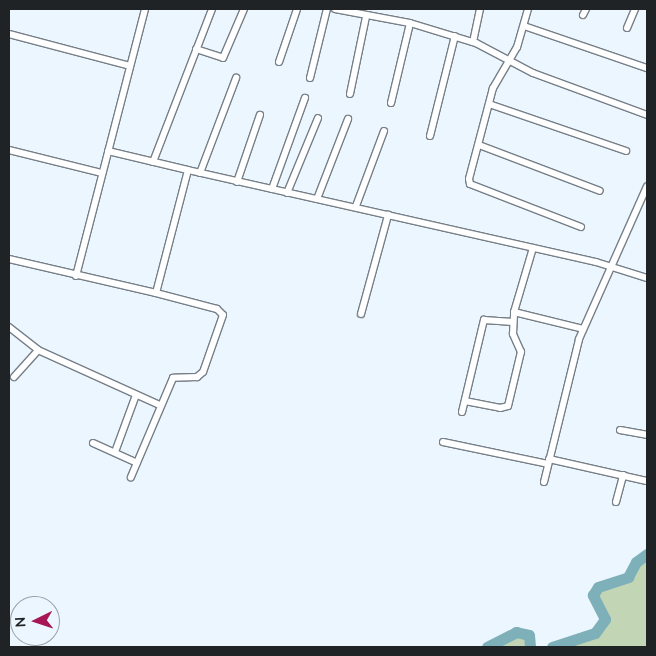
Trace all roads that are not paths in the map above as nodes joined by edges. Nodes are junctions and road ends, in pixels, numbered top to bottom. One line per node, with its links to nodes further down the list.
1 (145, 9): 20 (street)
2 (212, 9): 17 (street)
3 (244, 9): 17 (street)
4 (297, 9): 19 (street)
5 (327, 9): 23 (street)
6 (335, 9): 10 (street)
7 (480, 9): 16 (street)
8 (528, 9): 12 (street)
9 (635, 9): 13 (street)
10 (366, 17): 11 (street); 24 (street)
11 (410, 24): 15 (street); 26 (street)
12 (524, 26): 18 (street); 21 (street)
13 (627, 28)
14 (9, 34): 20 (street)
15 (455, 36): 16 (street); 33 (street)
16 (473, 42): 18 (street)
17 (196, 49): 38 (street)
18 (510, 61): 27 (street); 29 (street)
19 (279, 62)
20 (130, 66): 36 (street)
21 (647, 68)
22 (236, 78): 41 (street)
23 (310, 78)
24 (350, 94)
25 (305, 98): 44 (street)
26 (391, 103)
27 (490, 104): 34 (street); 37 (street)
28 (260, 115): 42 (street)
29 (647, 115)
30 (318, 118): 46 (street)
31 (348, 120): 47 (street)
32 (384, 131): 48 (street)
33 (430, 136)
34 (479, 144): 45 (street); 50 (street)
35 (9, 150): 40 (street)
36 (108, 151): 38 (street); 40 (street)
37 (626, 151)
38 (153, 162): 39 (street)
39 (188, 170): 41 (street); 56 (street)
40 (102, 173): 54 (street)
41 (200, 173): 42 (street)
42 (237, 182): 44 (street)
43 (647, 186): 53 (street)
44 (272, 189): 46 (street)
45 (600, 191)
46 (287, 193): 47 (street)
47 (317, 199): 48 (street)
48 (356, 206): 49 (street)
49 (388, 214): 51 (street); 58 (street)
50 (581, 227)
51 (533, 248): 53 (street); 57 (street)
52 (9, 260): 54 (street)
53 (612, 268): 55 (street); 61 (street)
54 (76, 276): 56 (street)
55 (647, 278)
56 (156, 293): 66 (street)
57 (514, 312): 59 (street); 61 (street)
58 (361, 314)
59 (513, 322): 65 (street); 65 (street)
60 (9, 327): 62 (street)
61 (583, 329): 73 (street)
62 (38, 350): 63 (street); 64 (street)
63 (14, 377)
64 (136, 395): 66 (street); 72 (street)
65 (465, 401): 67 (street)
66 (160, 405): 74 (street)
67 (462, 412)
68 (620, 430): 69 (street)
69 (647, 435)
70 (442, 442): 73 (street)
71 (93, 443): 72 (street)
72 (115, 452): 74 (street)
73 (548, 462): 75 (street); 78 (street)
74 (137, 463): 76 (street)
75 (623, 475): 77 (street); 79 (street)
76 (131, 477)
77 (647, 481)
78 (544, 482)
79 (616, 502)

